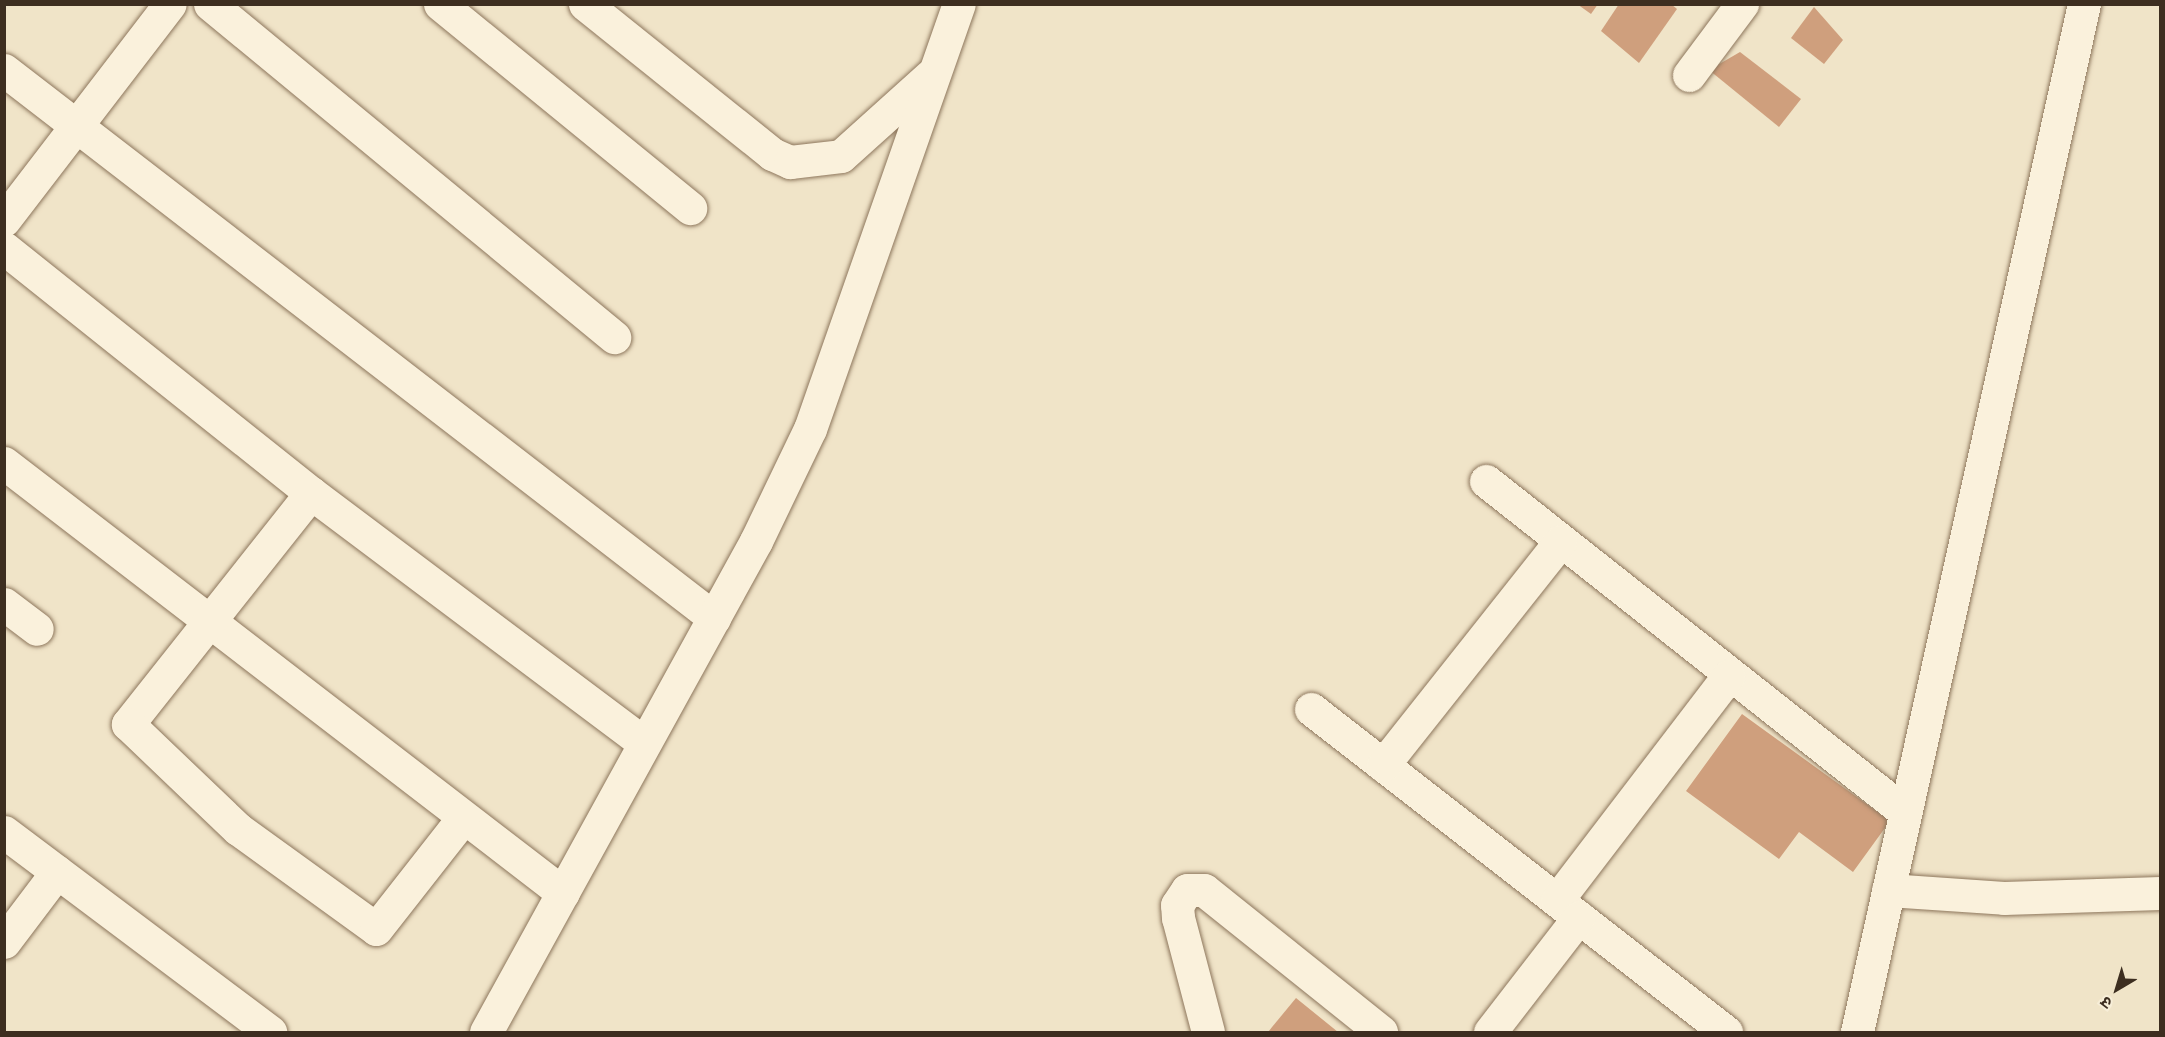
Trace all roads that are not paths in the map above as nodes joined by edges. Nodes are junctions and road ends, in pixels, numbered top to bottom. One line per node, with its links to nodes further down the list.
1 (171, 4): 11 (street)
2 (210, 4): 15 (street)
3 (440, 4): 12 (street)
4 (585, 4): 9 (street)
5 (959, 4): 9 (street)
6 (2084, 4): 28 (street)
7 (1732, 8): 10 (street)
8 (4, 70): 11 (street)
9 (933, 73): 22 (street)
10 (1689, 75)
11 (77, 126): 13 (street); 22 (street)
12 (690, 208)
13 (4, 220)
14 (4, 248): 18 (street)
15 (614, 337)
16 (4, 463): 21 (street)
17 (1486, 481): 19 (street)
18 (311, 493): 21 (street); 26 (street)
19 (1560, 542): 24 (street); 27 (street)
20 (4, 604): 23 (street)
21 (210, 617): 29 (street); 29 (street)
22 (714, 618): 26 (street)
23 (37, 629)
24 (1728, 676): 28 (street); 35 (street)
25 (1311, 709): 27 (street)
26 (644, 743): 33 (street)
27 (1383, 765): 35 (street)
28 (1905, 812): 32 (street)
29 (464, 818): 33 (street)
30 (4, 832): 31 (street)
31 (57, 872): 36 (street); 37 (street)
32 (1888, 890): 34 (street); 43 (street)
33 (563, 893): 38 (street)
34 (2160, 893)
35 (1568, 909): 41 (street); 42 (street)
36 (4, 942)
37 (270, 1032)
38 (486, 1032)
39 (1208, 1032): 40 (street)
40 (1382, 1032)
41 (1490, 1032)
42 (1726, 1032)
43 (1857, 1032)

